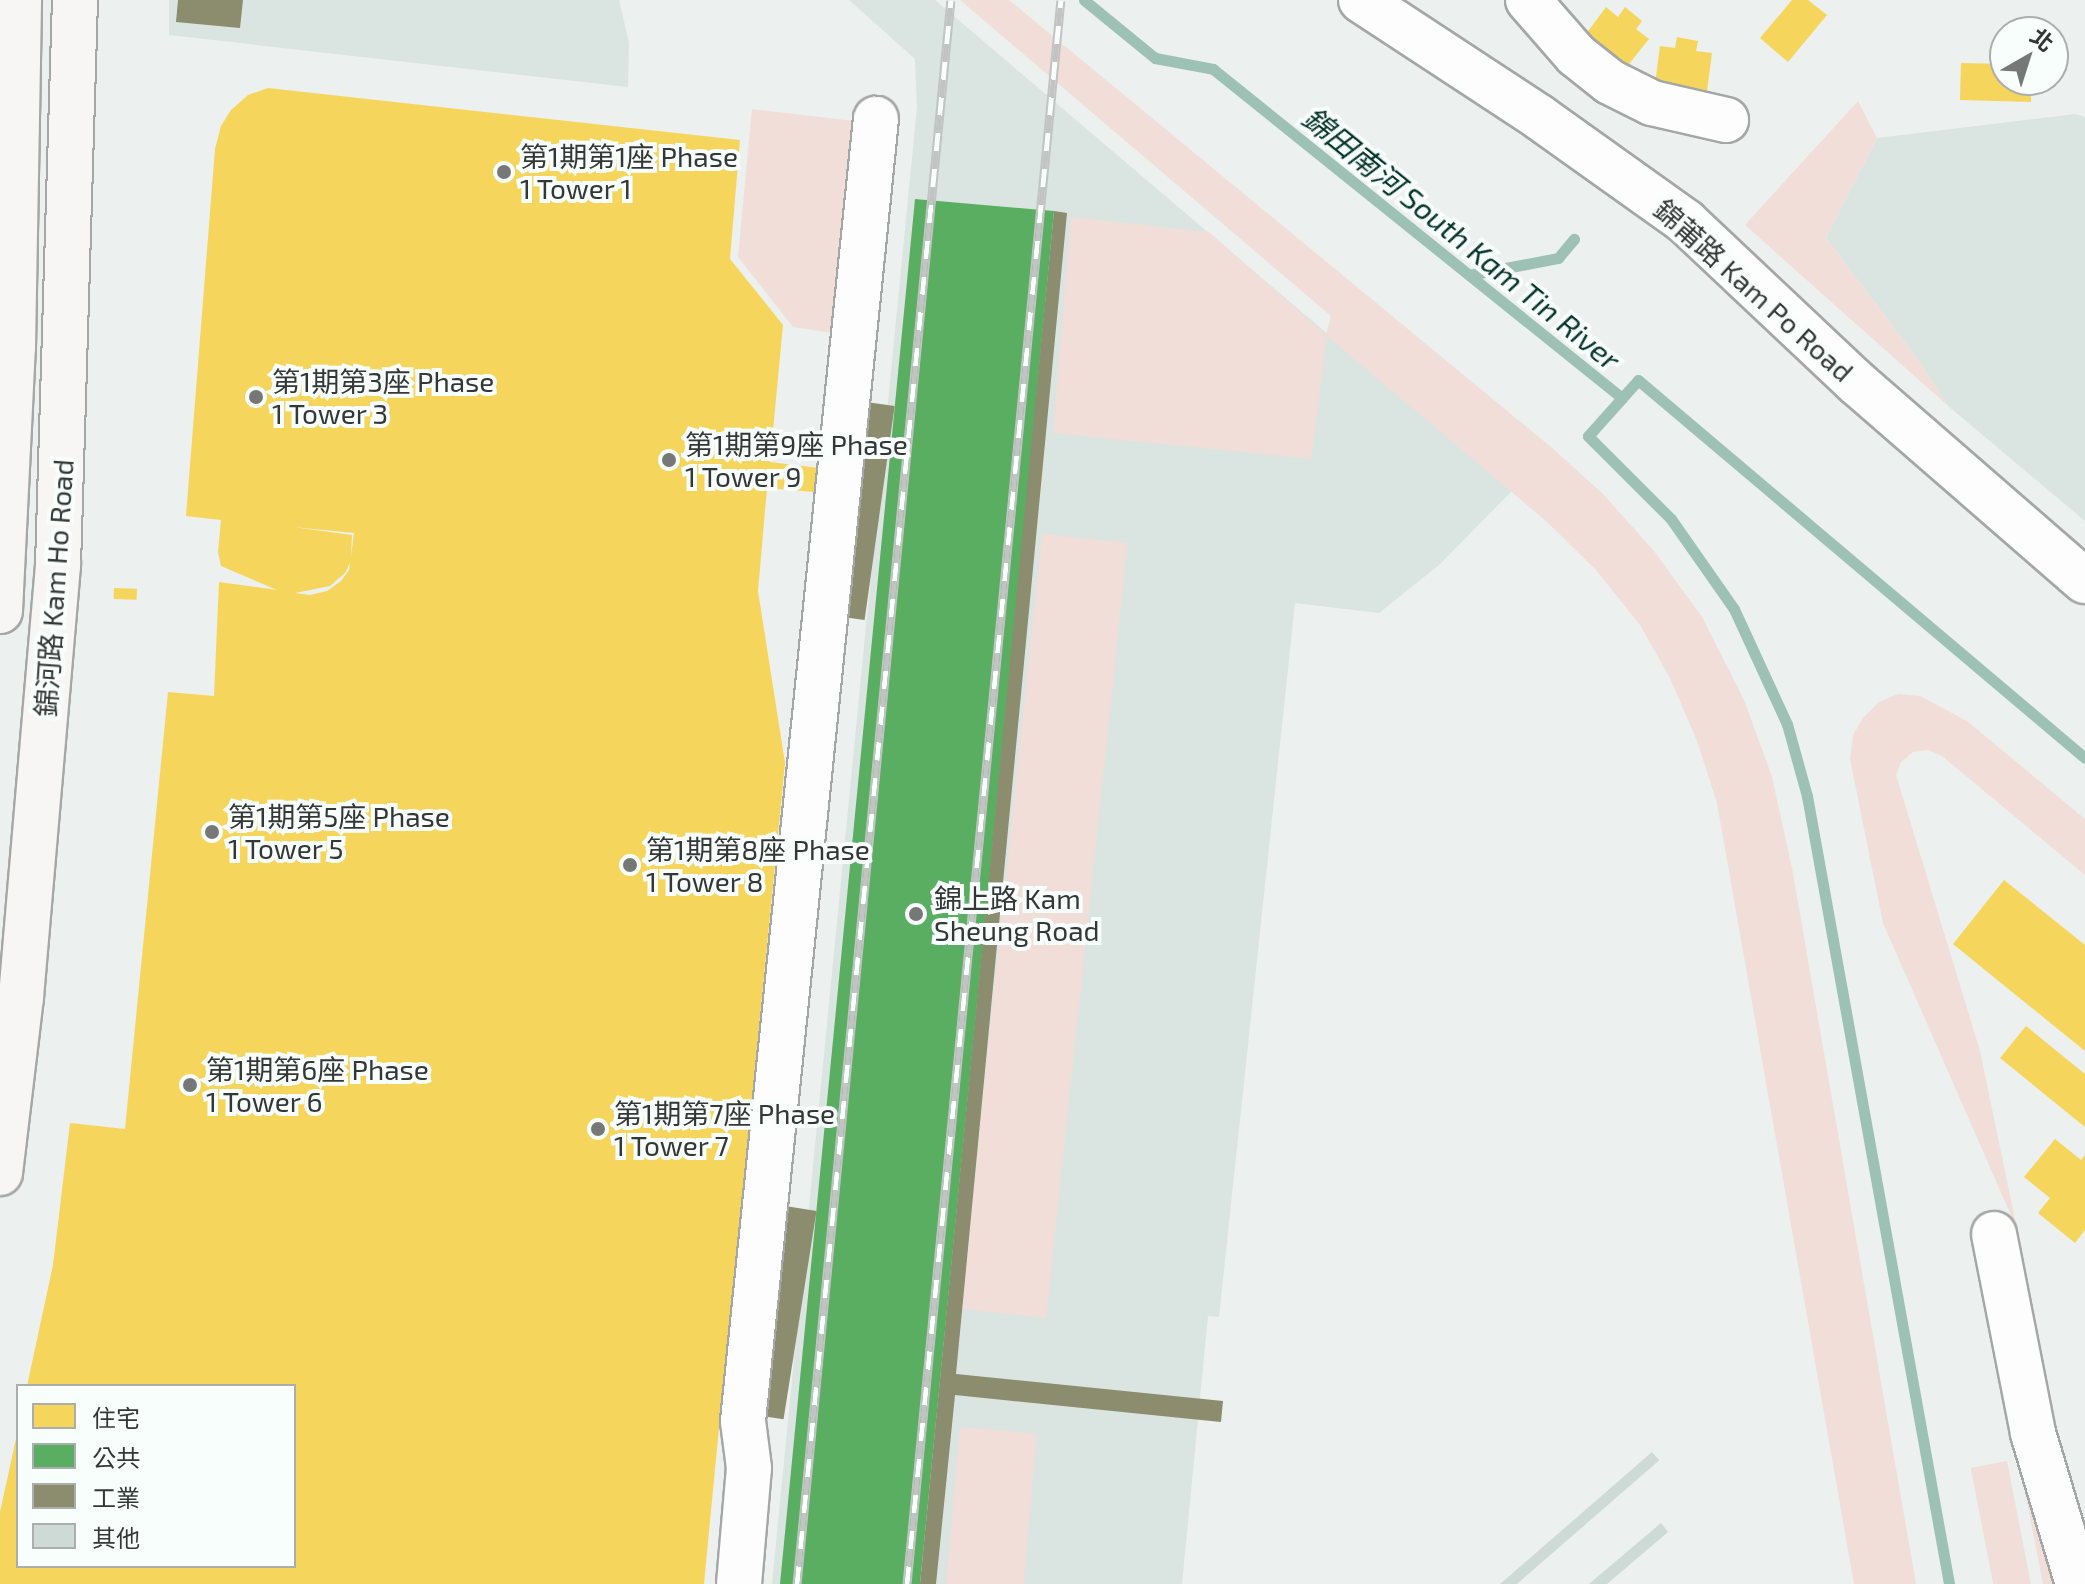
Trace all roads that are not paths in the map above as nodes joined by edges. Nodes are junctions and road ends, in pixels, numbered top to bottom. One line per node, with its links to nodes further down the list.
1 (19, 0): 8 (main road, 錦河路 Kam Ho Road)
2 (75, 0): 9 (main road, 錦河路 Kam Ho Road)
3 (1361, 0): 7 (street, 錦莆路 Kam Po Road)
4 (1528, 0): 6 (street)
5 (876, 119): 11 (street)
6 (1726, 120)
7 (2085, 581)
8 (0, 611)
9 (0, 1173)
10 (1994, 1234): 12 (street)
11 (739, 1584)
12 (2078, 1584)

